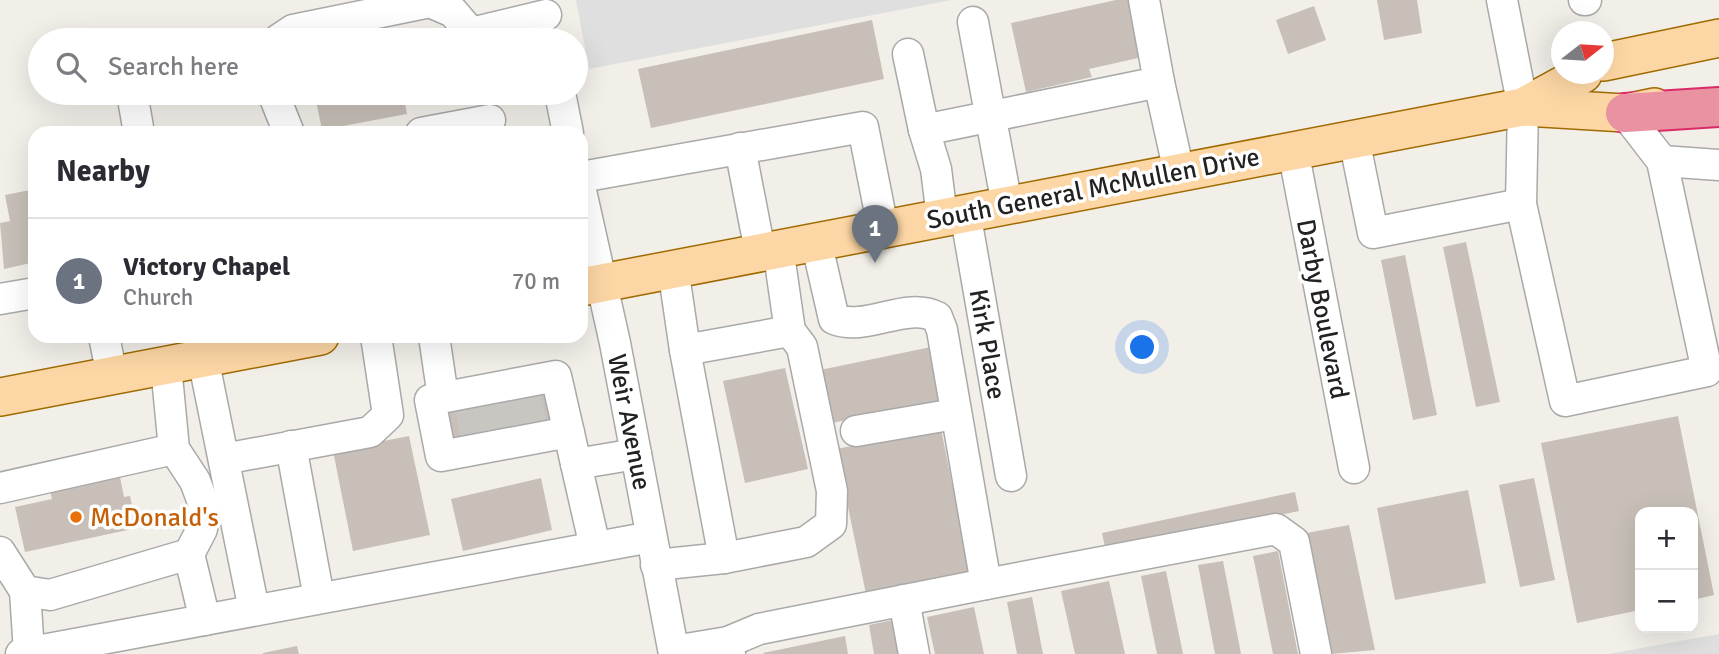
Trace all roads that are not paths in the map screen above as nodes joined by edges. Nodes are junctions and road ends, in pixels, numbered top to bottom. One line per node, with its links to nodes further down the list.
1 (1144, 0): 11 (street)
2 (1502, 0): 16 (street)
3 (548, 11): 7 (street)
4 (973, 22): 20 (street)
5 (303, 28): 6 (street)
6 (465, 28)
7 (498, 28)
8 (1719, 38): 10 (main road)
9 (908, 54): 24 (street, Kirk Place)
10 (1614, 60)
11 (1159, 82): 20 (street); 30 (street)
12 (1565, 84): 16 (main road, South General McMullen Drive)
13 (1719, 95): 18 (main road, South General McMullen Drive)
14 (134, 105): 21 (street)
15 (562, 105): 23 (street)
16 (1523, 107): 18 (main road, South General McMullen Drive); 25 (main road, South General McMullen Drive); 32 (street)
17 (1719, 107): 18 (highway)
18 (1625, 113): 28 (street)
19 (489, 115): 22 (street)
20 (991, 116): 24 (street); 33 (street)
21 (138, 126)
22 (447, 126)
23 (567, 126)
24 (925, 130): 34 (street, Kirk Place)
25 (1354, 139): 27 (main road, South General McMullen Drive); 32 (street)
26 (740, 148): 31 (street); 35 (street); 37 (street)
27 (1293, 150): 30 (main road, South General McMullen Drive); 62 (street, Darby Boulevard)
28 (1662, 161): 29 (street); 32 (street)
29 (1719, 165)
30 (1179, 172): 33 (main road, South General McMullen Drive)
31 (588, 176)
32 (1521, 204)
33 (1007, 205): 34 (main road, South General McMullen Drive)
34 (954, 214): 35 (main road, South General McMullen Drive); 63 (street, Kirk Place)
35 (883, 228): 36 (main road, South General McMullen Drive)
36 (816, 241): 37 (main road, South General McMullen Drive); 54 (street)
37 (769, 250): 39 (main road, South General McMullen Drive); 43 (street)
38 (588, 257): 40 (street, Weir Avenue)
39 (673, 268): 40 (main road, South General McMullen Drive); 48 (street)
40 (591, 285): 59 (street, Weir Avenue)
41 (28, 294): 42 (street)
42 (0, 299)
43 (790, 331): 48 (street); 69 (street)
44 (105, 343): 51 (street)
45 (283, 343): 49 (main road)
46 (377, 343): 57 (street)
47 (440, 343): 53 (street)
48 (685, 350): 69 (street)
49 (203, 358): 50 (main road); 60 (street)
50 (166, 366): 51 (main road); 58 (street)
51 (112, 376): 52 (main road)
52 (0, 397)
53 (496, 414): 56 (street); 56 (street)
54 (956, 414): 55 (street); 70 (street)
55 (856, 431)
56 (569, 432): 61 (street)
57 (291, 446): 60 (street); 72 (street)
58 (173, 449): 64 (street); 68 (street)
59 (636, 454): 61 (street); 66 (street, Weir Avenue)
60 (224, 459): 74 (street)
61 (576, 464): 65 (street)
62 (1354, 467)
63 (1011, 476)
64 (0, 488)
65 (595, 547): 66 (street); 72 (street)
66 (653, 551): 69 (street); 78 (street, Weir Avenue)
67 (0, 552): 71 (street)
68 (189, 554): 71 (street); 75 (street)
69 (724, 558)
70 (986, 584): 73 (street); 80 (street)
71 (25, 591): 77 (street)
72 (319, 598): 74 (street)
73 (904, 600): 76 (street); 79 (street)
74 (254, 610): 75 (street)
75 (205, 620): 77 (street)
76 (729, 648): 78 (street)
77 (25, 653)
78 (674, 653)
79 (914, 654)
80 (1316, 654)

